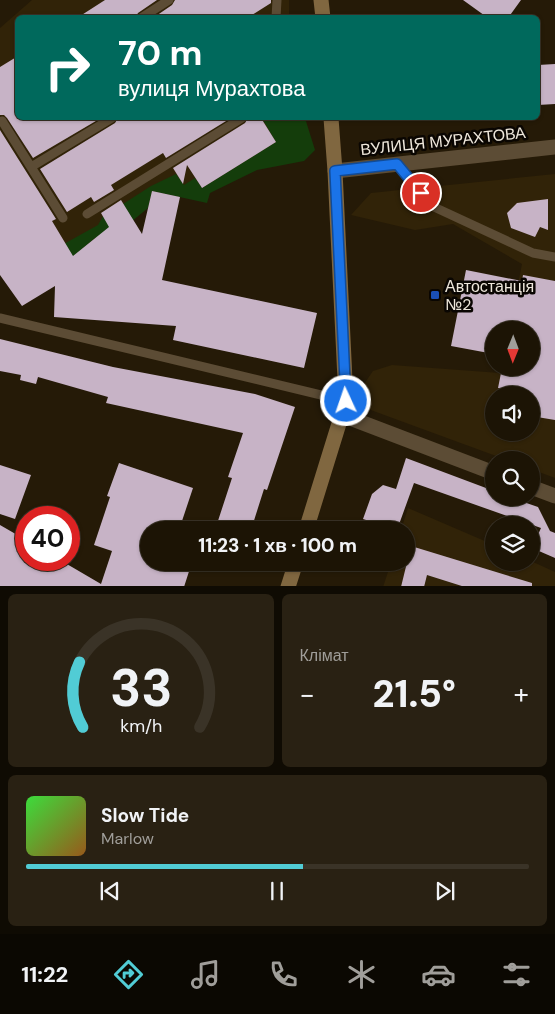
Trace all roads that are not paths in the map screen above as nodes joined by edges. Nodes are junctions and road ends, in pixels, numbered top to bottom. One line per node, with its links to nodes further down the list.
1 (169, 0): 4 (lane)
2 (277, 0): 5 (lane)
3 (321, 0): 6 (street)
4 (146, 15)
5 (276, 15)
6 (322, 15)
7 (109, 120): 13 (lane)
8 (239, 120): 15 (lane)
9 (331, 120): 14 (street)
10 (2, 121): 13 (lane)
11 (555, 147): 12 (street, ВУЛИЦЯ МУРАХТОВА)
12 (397, 164): 14 (street, ВУЛИЦЯ МУРАХТОВА); 17 (lane)
13 (31, 166): 16 (lane)
14 (335, 171): 19 (street)
15 (87, 214)
16 (63, 218)
17 (555, 257)
18 (1, 317): 19 (lane)
19 (344, 408): 20 (street); 23 (street)
20 (485, 469)
21 (540, 490): 22 (street)
22 (555, 496)
23 (309, 521)
24 (293, 571): 25 (street)
25 (288, 586)

